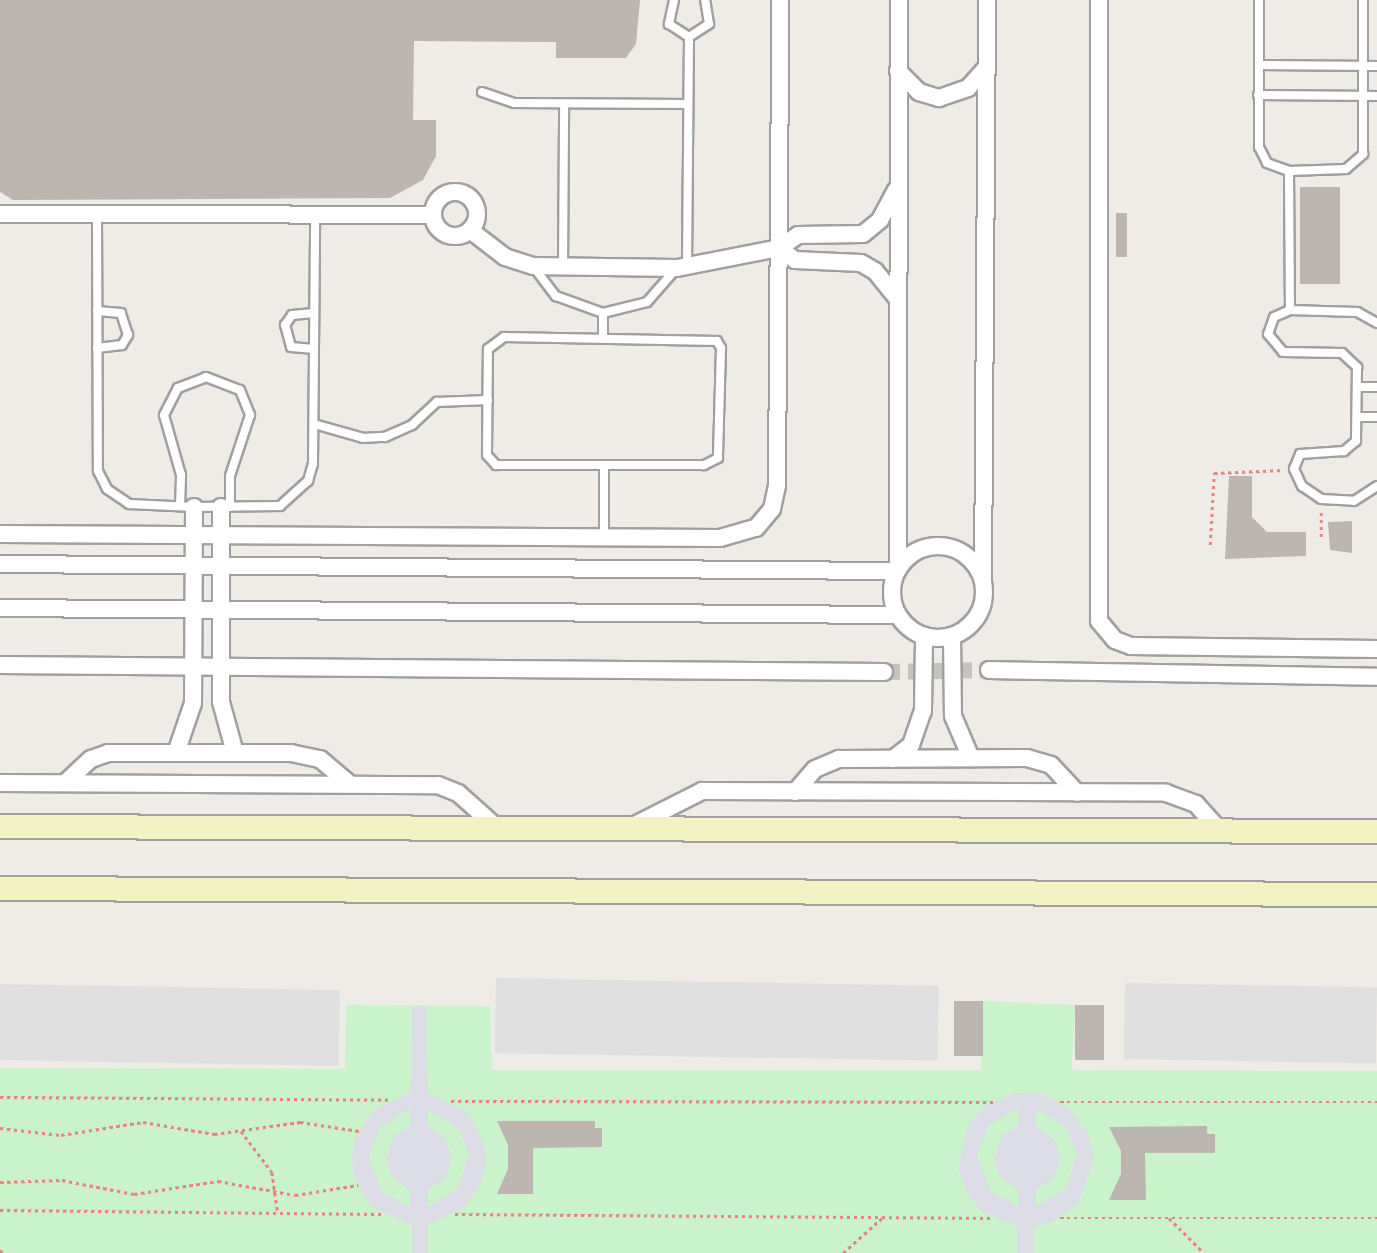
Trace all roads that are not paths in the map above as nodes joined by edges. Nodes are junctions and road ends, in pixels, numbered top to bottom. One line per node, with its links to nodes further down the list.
1 (674, 0): 9 (lane)
2 (705, 0): 9 (lane)
3 (780, 0): 29 (street)
4 (899, 0): 14 (street)
5 (987, 0): 13 (street)
6 (1098, 0): 68 (street)
7 (1259, 0): 10 (lane)
8 (1363, 0): 11 (lane)
9 (689, 37): 19 (lane)
10 (1259, 65): 11 (lane); 16 (lane)
11 (1365, 66): 12 (lane); 17 (lane)
12 (1377, 66)
13 (987, 67): 14 (street); 61 (street)
14 (898, 71): 22 (street)
15 (482, 92): 20 (lane)
16 (1258, 95): 17 (lane); 21 (lane)
17 (1365, 96): 18 (lane); 21 (lane)
18 (1377, 96)
19 (688, 104): 20 (lane); 32 (lane)
20 (564, 105): 33 (lane)
21 (1289, 170): 35 (lane)
22 (897, 188): 28 (street); 34 (street)
23 (0, 214): 24 (street)
24 (97, 214): 25 (street); 36 (lane)
25 (315, 215): 26 (street); 37 (lane)
26 (432, 215): 27 (street); 27 (street)
27 (470, 230): 31 (street)
28 (837, 237): 29 (street); 30 (street)
29 (779, 248): 30 (street); 32 (street); 56 (street)
30 (837, 260): 34 (street)
31 (533, 266): 33 (street); 38 (lane)
32 (682, 267): 33 (street); 38 (lane)
33 (563, 268)
34 (897, 298): 60 (street)
35 (1290, 310): 39 (lane); 43 (lane)
36 (97, 311): 41 (lane); 41 (lane)
37 (314, 313): 42 (lane); 42 (lane)
38 (603, 313): 40 (lane)
39 (1377, 323)
40 (603, 338): 45 (lane); 49 (lane)
41 (97, 348): 51 (lane)
42 (314, 349): 48 (lane)
43 (1358, 387): 44 (lane); 46 (lane)
44 (1377, 387)
45 (488, 400): 48 (lane); 49 (lane)
46 (1357, 417): 47 (lane); 50 (lane)
47 (1377, 417)
48 (314, 424): 52 (lane)
49 (604, 466): 56 (lane)
50 (1377, 486)
51 (187, 507): 52 (lane); 52 (lane); 54 (street)
52 (226, 507): 55 (street)
53 (0, 534): 54 (street)
54 (194, 534): 55 (street); 58 (street)
55 (221, 534): 56 (street); 59 (street)
56 (604, 537)
57 (0, 564): 58 (street)
58 (193, 565): 59 (street); 64 (street)
59 (221, 565): 60 (street); 62 (street)
60 (897, 569): 61 (street); 65 (street)
61 (983, 579): 67 (street)
62 (221, 607): 64 (street); 65 (street); 71 (street)
63 (0, 608): 64 (street)
64 (193, 608): 70 (street)
65 (897, 615): 66 (street)
66 (924, 636): 67 (street); 77 (street)
67 (952, 636): 78 (street)
68 (1377, 649)
69 (0, 665): 70 (street)
70 (193, 666): 71 (street); 75 (street)
71 (221, 666): 73 (street); 76 (street)
72 (989, 670): 74 (street)
73 (884, 672)
74 (1377, 677)
75 (191, 713): 76 (street); 79 (street)
76 (222, 715): 80 (street)
77 (922, 715): 78 (street); 82 (street)
78 (953, 716): 81 (street)
79 (176, 753): 80 (street); 84 (street)
80 (235, 753): 85 (street)
81 (971, 758): 82 (street); 87 (street)
82 (893, 759): 86 (street)
83 (0, 783): 84 (street)
84 (65, 783): 85 (street)
85 (349, 784): 89 (street)
86 (795, 792): 87 (street); 90 (street)
87 (1077, 793): 91 (street)
88 (0, 826): 89 (main road)
89 (495, 827): 90 (main road)
90 (631, 827): 91 (main road)
91 (1220, 831): 92 (main road)
92 (1377, 831)
93 (0, 888): 94 (main road)
94 (1377, 894)

